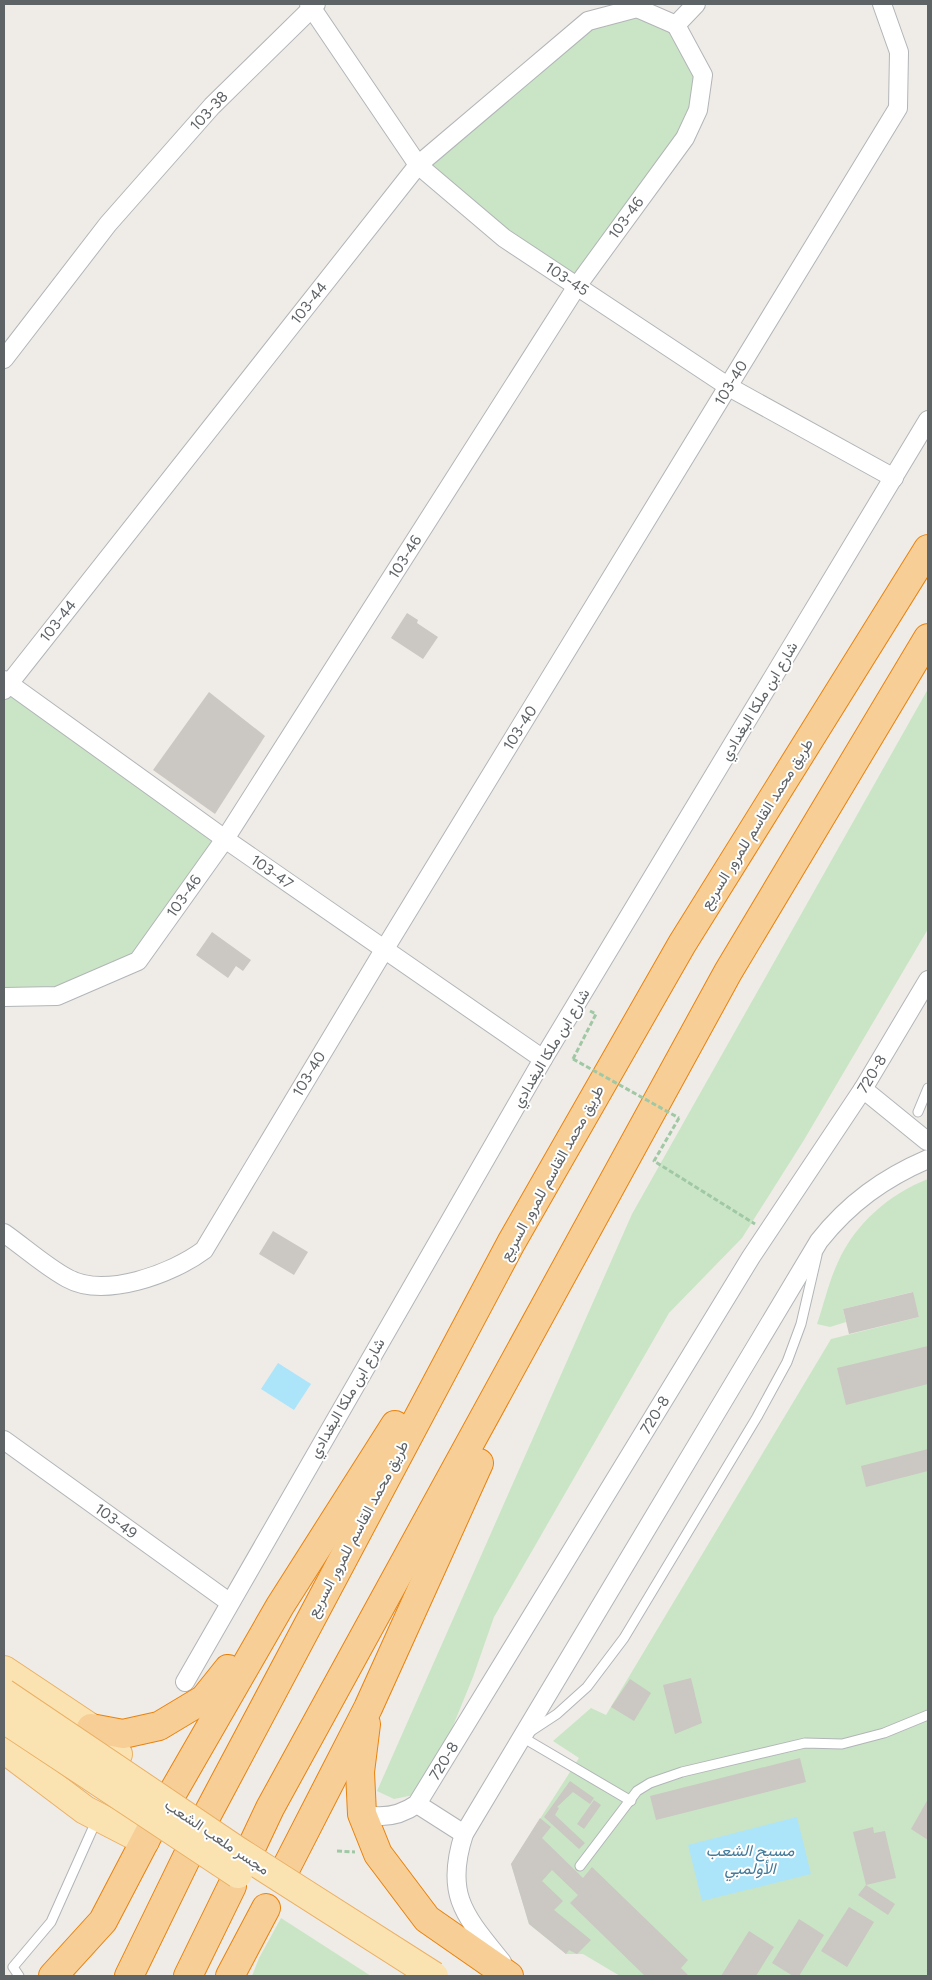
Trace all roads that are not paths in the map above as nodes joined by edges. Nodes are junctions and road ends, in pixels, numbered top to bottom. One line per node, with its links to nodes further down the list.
1 (696, 4): 4 (street)
2 (882, 4): 8 (street, 103-40)
3 (312, 5): 5 (street, 103-45); 7 (street, 103-38)
4 (676, 25): 5 (street, 103-44); 6 (street, 103-46)
5 (418, 165): 6 (street, 103-45); 13 (street, 103-44)
6 (577, 286): 8 (street, 103-45); 14 (street, 103-46)
7 (4, 359)
8 (729, 387): 10 (street, 103-45); 15 (street, 103-40)
9 (928, 420): 10 (street, شارع ابن ملكا البغدادي)
10 (894, 478): 18 (street, شارع ابن ملكا البغدادي)
11 (928, 549): 26 (highway, طريق محمد القاسم للمرور السريع)
12 (928, 638): 27 (highway)
13 (5, 684): 14 (street, 103-47)
14 (225, 840): 15 (street, 103-47); 17 (street, 103-46)
15 (384, 950): 18 (street, 103-47); 24 (street, 103-40)
16 (928, 980): 20 (street, 720-8)
17 (4, 997)
18 (543, 1060): 29 (street, شارع ابن ملكا البغدادي)
19 (928, 1088): 21 (lane)
20 (864, 1089): 22 (street); 43 (street, 720-8)
21 (918, 1112)
22 (927, 1140)
23 (928, 1159): 25 (street)
24 (4, 1232)
25 (822, 1238): 38 (street); 38 (lane)
26 (512, 1243): 30 (highway); 46 (highway, طريق محمد القاسم للمرور السريع)
27 (567, 1269): 34 (highway); 49 (highway)
28 (4, 1440): 29 (street, 103-49)
29 (229, 1602): 32 (street, شارع ابن ملكا البغدادي)
30 (280, 1606): 37 (highway); 41 (highway)
31 (4, 1670): 37 (main road)
32 (185, 1682)
33 (4, 1693): 61 (main road, مجسر ملعب الشعب, bridge)
34 (368, 1708): 45 (highway); 51 (highway)
35 (928, 1715): 42 (lane)
36 (4, 1719): 60 (main road, مجسر ملعب الشعب, bridge)
37 (91, 1728): 40 (main road)
38 (522, 1737): 42 (lane); 47 (street)
39 (4, 1749): 44 (main road)
40 (118, 1754)
41 (173, 1792)
42 (631, 1800): 52 (lane)
43 (417, 1804): 45 (street); 47 (street)
44 (100, 1813): 48 (main road); 54 (lane)
45 (362, 1814): 62 (highway)
46 (207, 1815)
47 (464, 1834): 63 (street)
48 (147, 1837): 55 (highway)
49 (253, 1844)
50 (187, 1857): 56 (highway)
51 (286, 1866)
52 (580, 1866)
53 (232, 1886): 57 (highway)
54 (19, 1976)
55 (53, 1976)
56 (128, 1976)
57 (188, 1976)
58 (230, 1976): 59 (highway)
59 (239, 1976)
60 (400, 1976)
61 (434, 1976)
62 (509, 1976)
63 (513, 1976)

